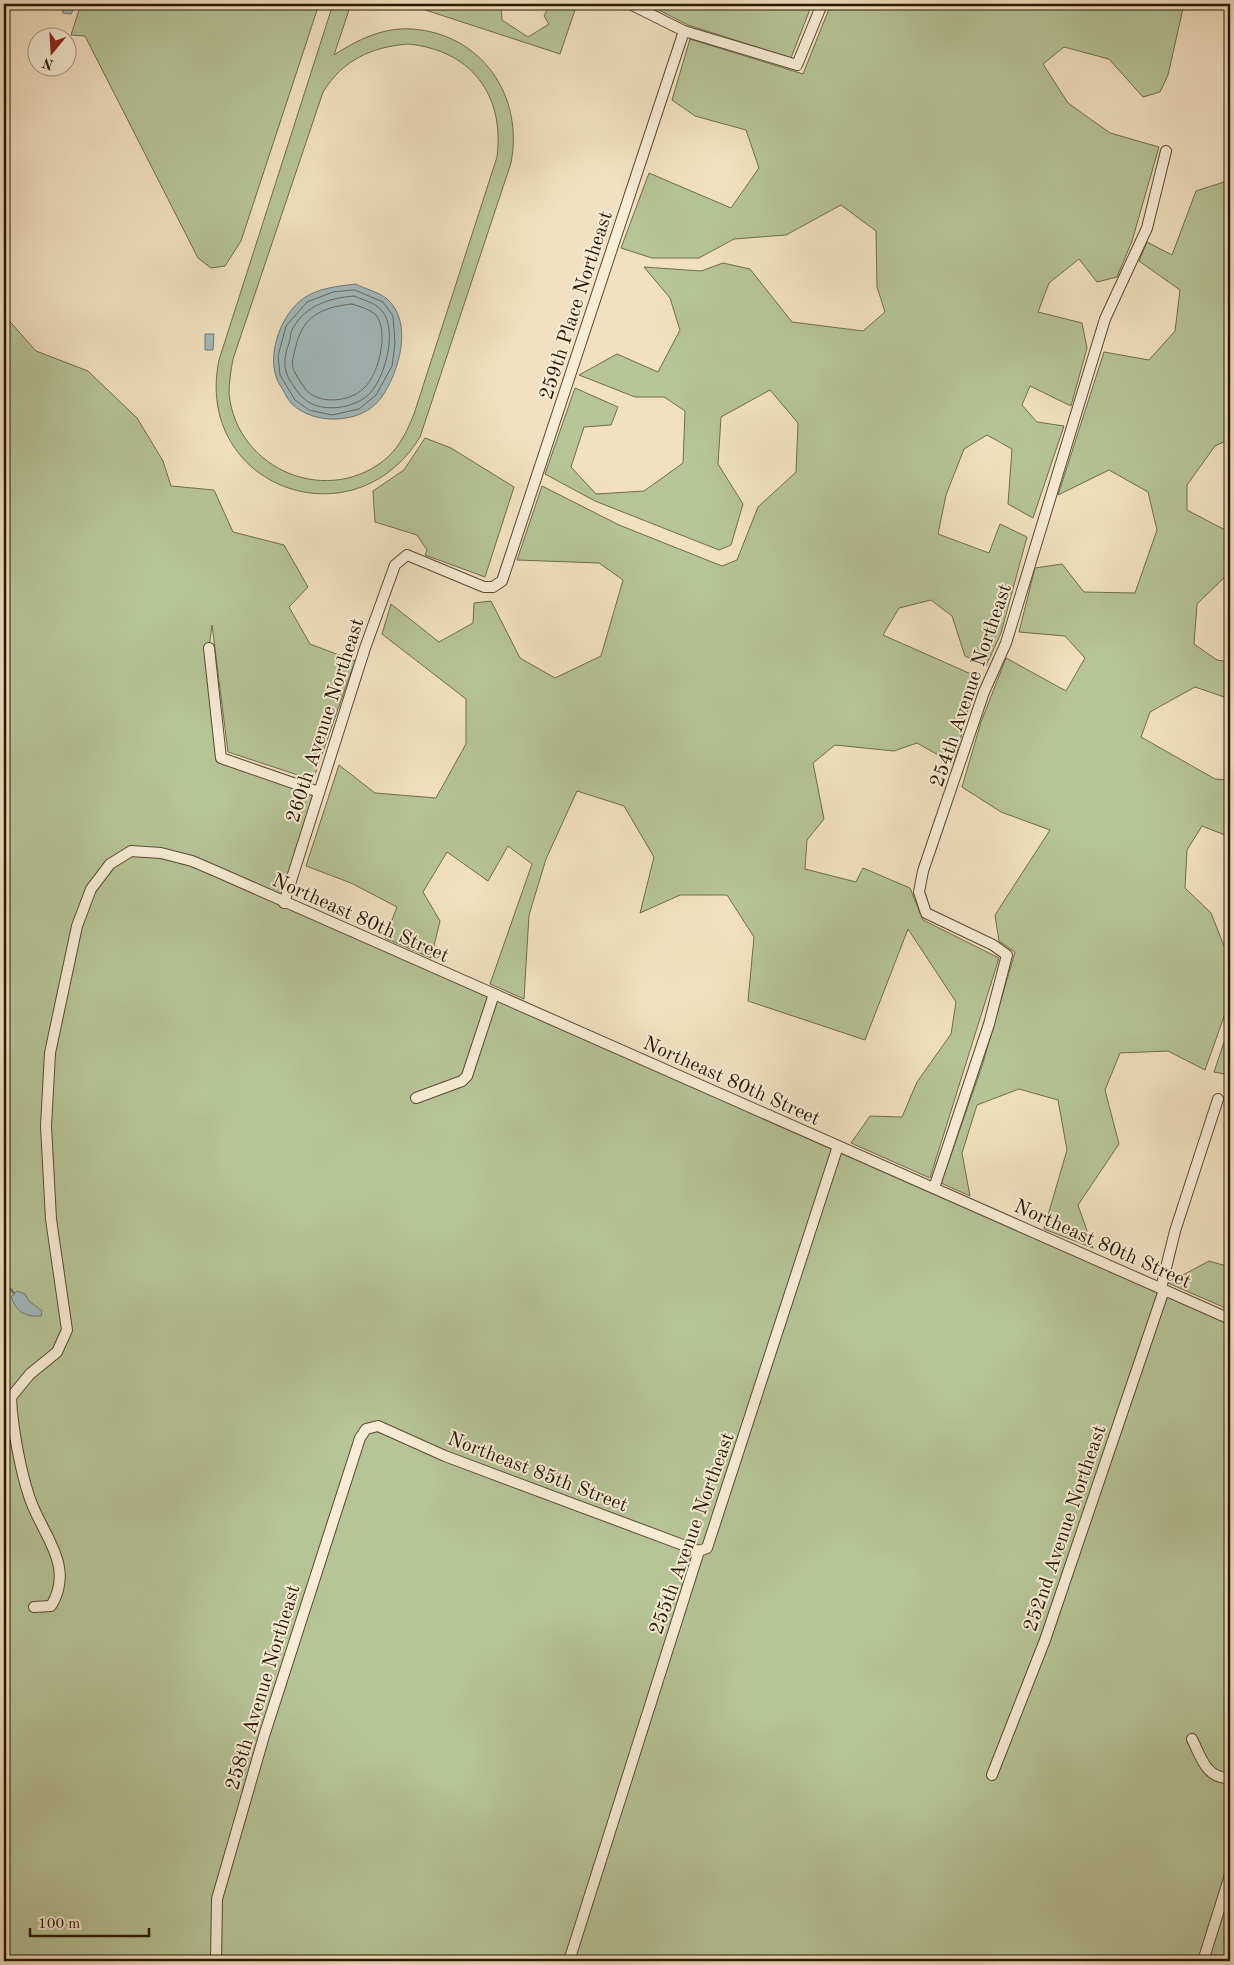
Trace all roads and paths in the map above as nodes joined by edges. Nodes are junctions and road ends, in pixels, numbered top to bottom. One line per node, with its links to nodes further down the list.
1 (630, 4): 5 (street)
2 (822, 4): 5 (street)
3 (1225, 4): 4 (street)
4 (1230, 6)
5 (684, 31): 7 (street, 259th Place Northeast)
6 (1166, 151): 15 (street, 254th Avenue Northeast)
7 (407, 555): 9 (street, 260th Avenue Northeast)
8 (209, 648): 9 (street)
9 (319, 792): 10 (street, 260th Avenue Northeast)
10 (284, 903): 11 (street, Northeast 80th Street); 20 (street, Northeast 80th Street)
11 (494, 994): 12 (street); 14 (street, Northeast 80th Street)
12 (416, 1098)
13 (1218, 1099): 16 (street, 252nd Avenue Northeast)
14 (838, 1146): 15 (street, Northeast 80th Street); 19 (street, 255th Avenue Northeast)
15 (934, 1188): 16 (street, Northeast 80th Street)
16 (1162, 1289): 17 (street, Northeast 80th Street); 22 (street, 252nd Avenue Northeast)
17 (1230, 1319)
18 (366, 1429): 19 (street, Northeast 85th Street); 25 (street, 258th Avenue Northeast)
19 (699, 1551): 26 (street, 255th Avenue Northeast)
20 (34, 1607)
21 (1192, 1739): 23 (street)
22 (992, 1775)
23 (1230, 1778)
24 (1230, 1876): 27 (street)
25 (216, 1961)
26 (569, 1961)
27 (1202, 1961)

